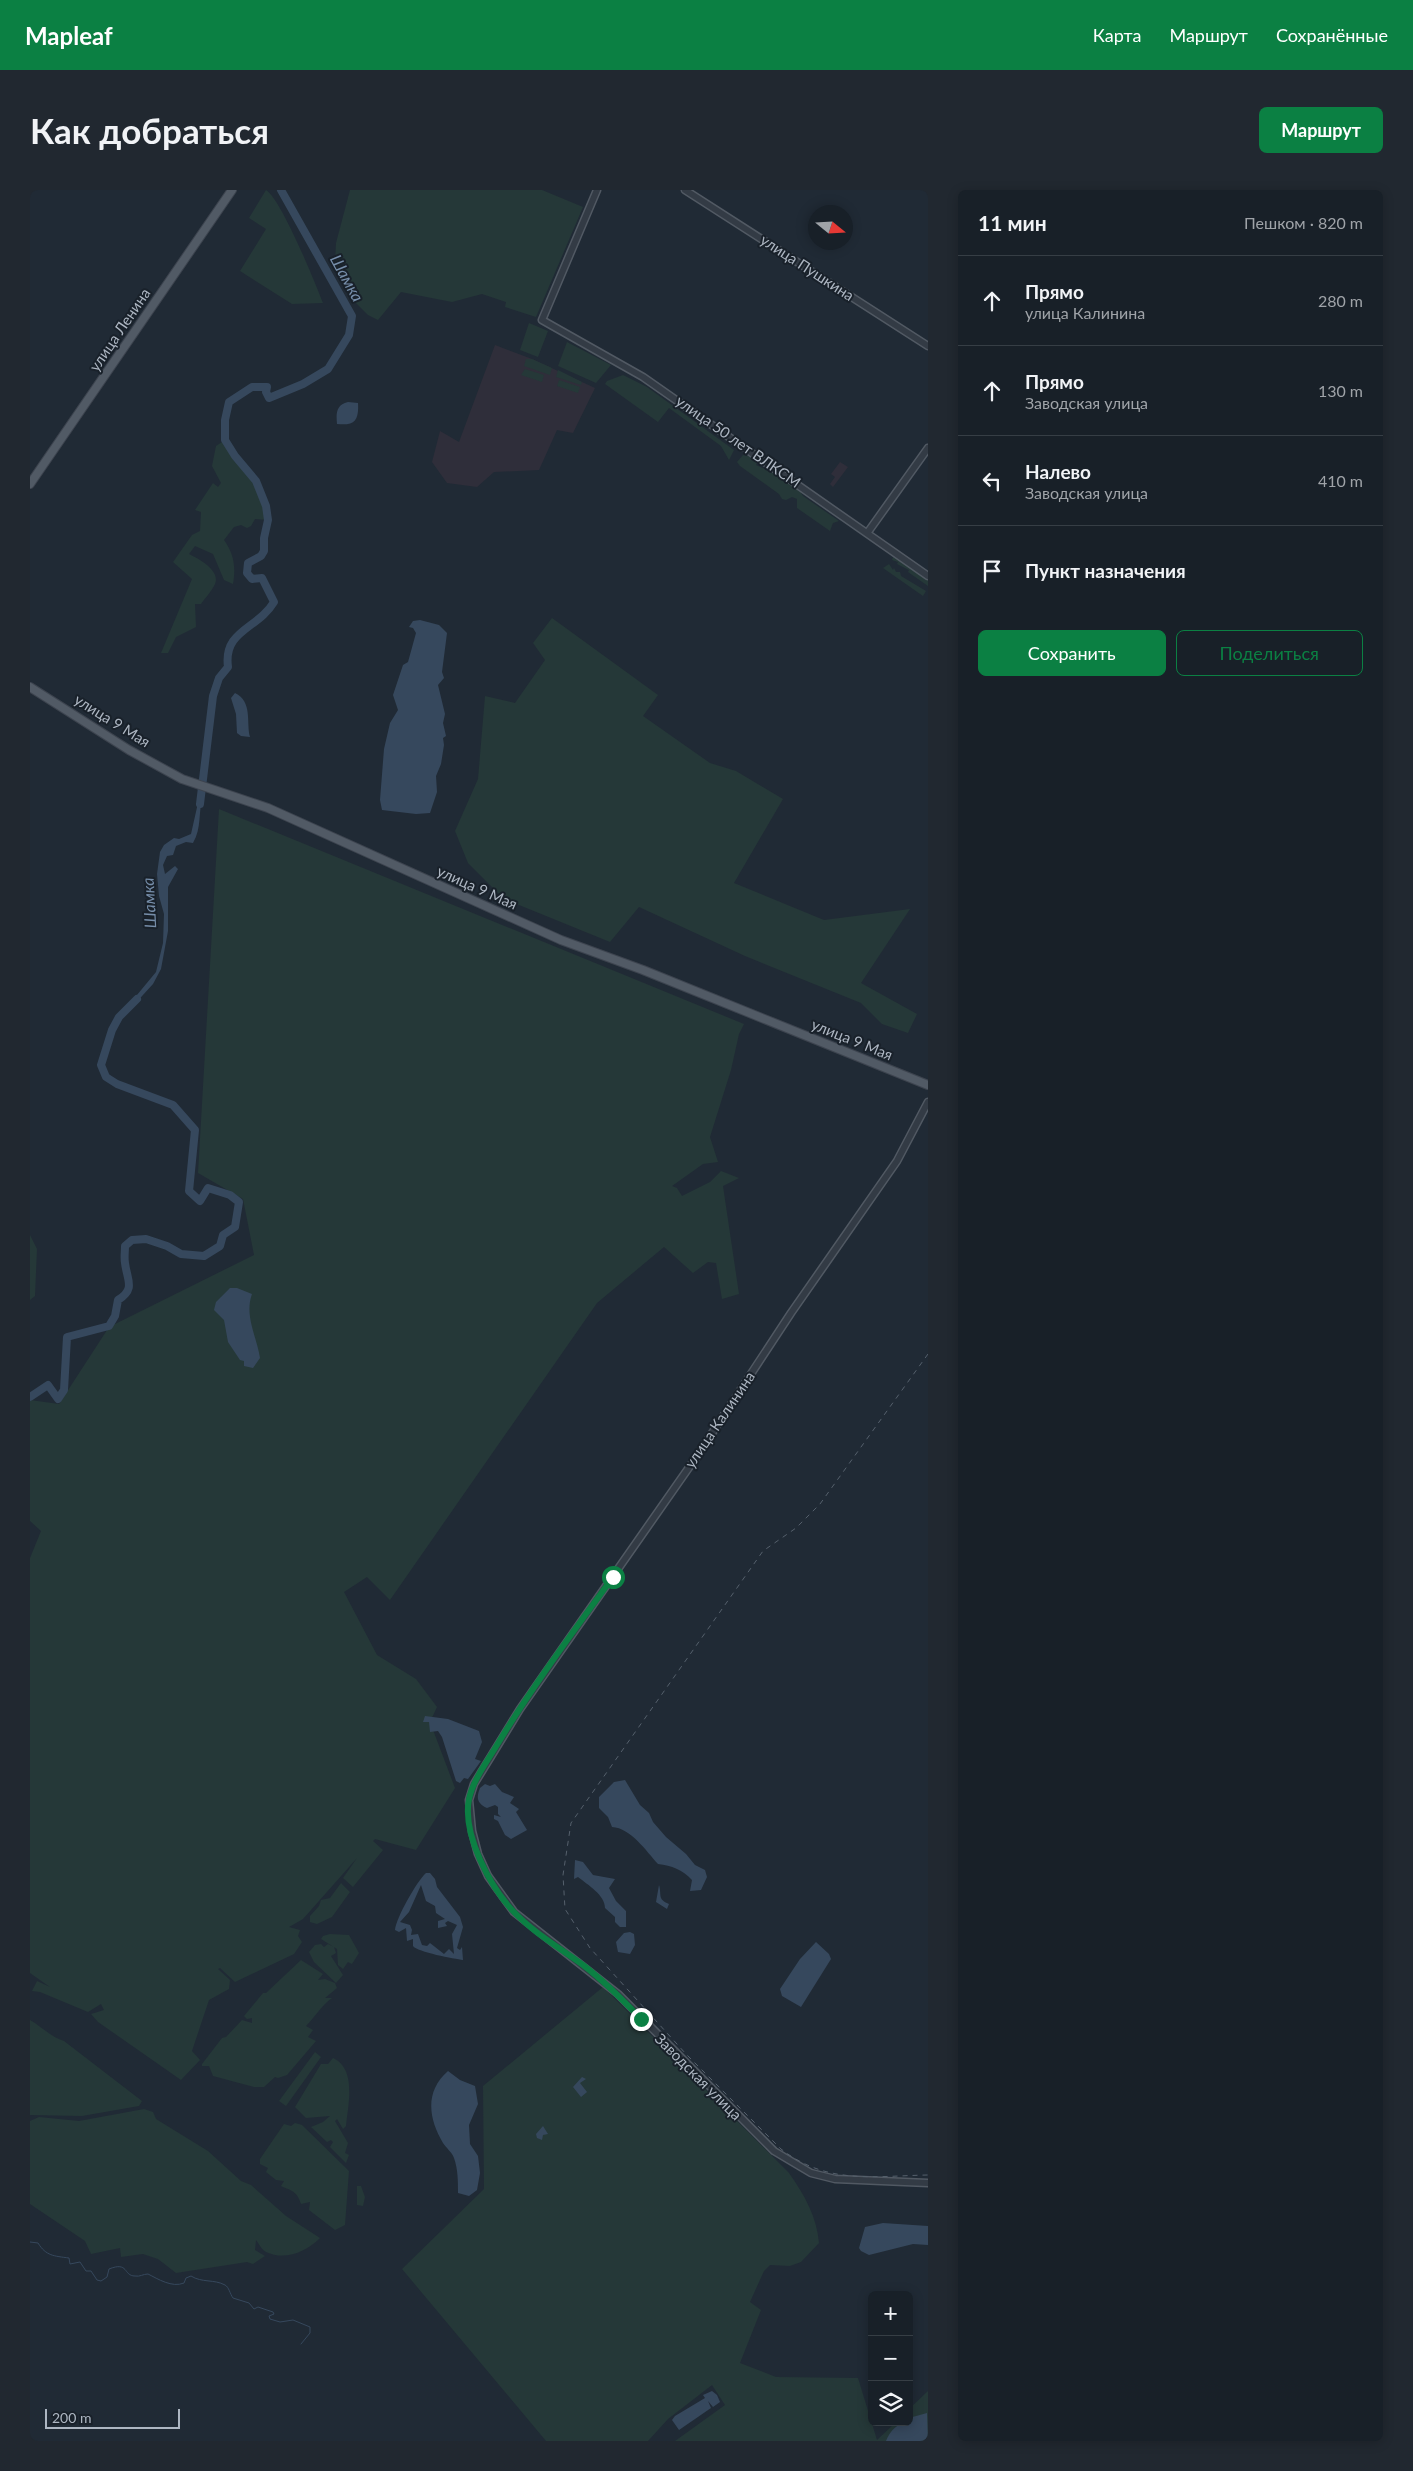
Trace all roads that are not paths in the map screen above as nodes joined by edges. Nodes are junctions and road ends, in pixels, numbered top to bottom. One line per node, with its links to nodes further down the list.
1 (232, 190): 6 (main road, улица Ленина)
2 (597, 190): 7 (street, улица 50 лет ВЛКСМ)
3 (686, 190): 4 (street, улица Пушкина)
4 (928, 346)
5 (928, 448): 7 (street)
6 (30, 484)
7 (868, 532): 8 (street, улица 50 лет ВЛКСМ)
8 (928, 576)
9 (30, 687): 10 (main road, улица 9 Мая)
10 (928, 1086)
11 (928, 1102): 12 (street, улица Калинина)
12 (504, 1734): 13 (street, Заводская улица)
13 (928, 2183)

